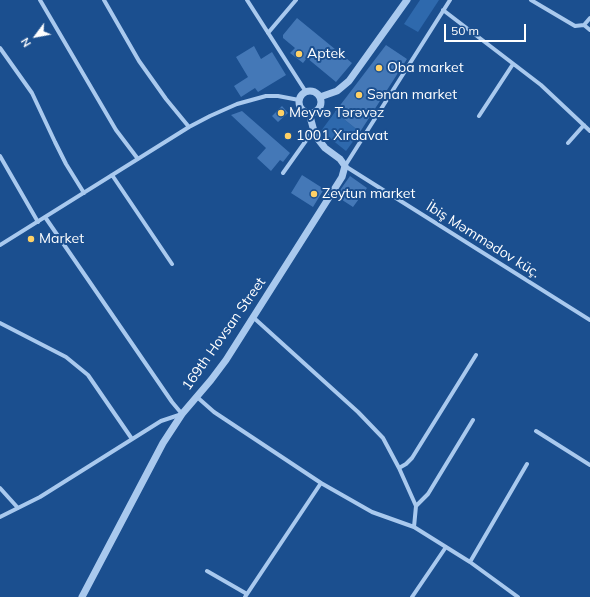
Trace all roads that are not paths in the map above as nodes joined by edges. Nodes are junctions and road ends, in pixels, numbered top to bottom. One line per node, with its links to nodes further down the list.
1 (40, 0): 26 (street)
2 (104, 0): 21 (street)
3 (247, 0): 12 (street)
4 (296, 0): 12 (street)
5 (407, 0): 16 (street)
6 (450, 0): 8 (street)
7 (531, 0): 10 (street)
8 (443, 10): 14 (street); 27 (street)
9 (590, 18): 10 (street)
10 (584, 25): 11 (street)
11 (590, 30)
12 (268, 33): 15 (street)
13 (0, 48): 30 (street)
14 (513, 64): 19 (street); 20 (street)
15 (306, 92): 16 (street); 17 (street)
16 (320, 97): 18 (street)
17 (299, 100): 18 (street); 21 (street)
18 (309, 113): 22 (street)
19 (479, 116)
20 (584, 125): 23 (street); 24 (street)
21 (189, 127): 26 (street)
22 (314, 131): 27 (street); 28 (street)
23 (590, 132)
24 (568, 143)
25 (0, 156): 32 (street)
26 (138, 158): 29 (street)
27 (345, 166): 35 (street, 169th Hovsan Street); 36 (street, İbiş Məmmədov küç.)
28 (283, 173)
29 (112, 175): 30 (street); 34 (street)
30 (84, 193): 31 (street)
31 (45, 217): 32 (street); 40 (street)
32 (38, 222): 33 (street)
33 (0, 245)
34 (172, 264)
35 (254, 318): 39 (street, 169th Hovsan Street); 46 (street)
36 (590, 320)
37 (0, 323): 43 (street)
38 (476, 355): 46 (street)
39 (197, 397): 40 (street, 169th Hovsan Street); 47 (street)
40 (182, 414): 43 (street); 57 (street, 169th Hovsan Street)
41 (473, 420): 49 (street)
42 (536, 432): 45 (street)
43 (132, 439): 50 (street)
44 (527, 464): 54 (street)
45 (590, 465)
46 (399, 468): 49 (street)
47 (321, 483): 52 (street); 56 (street)
48 (0, 488): 50 (street)
49 (416, 506): 52 (street)
50 (18, 508): 51 (street)
51 (0, 517)
52 (414, 527): 53 (street)
53 (446, 547): 54 (street); 58 (street)
54 (470, 562): 59 (street)
55 (207, 571): 56 (street)
56 (246, 596)
57 (82, 597)
58 (412, 597)
59 (518, 597)

